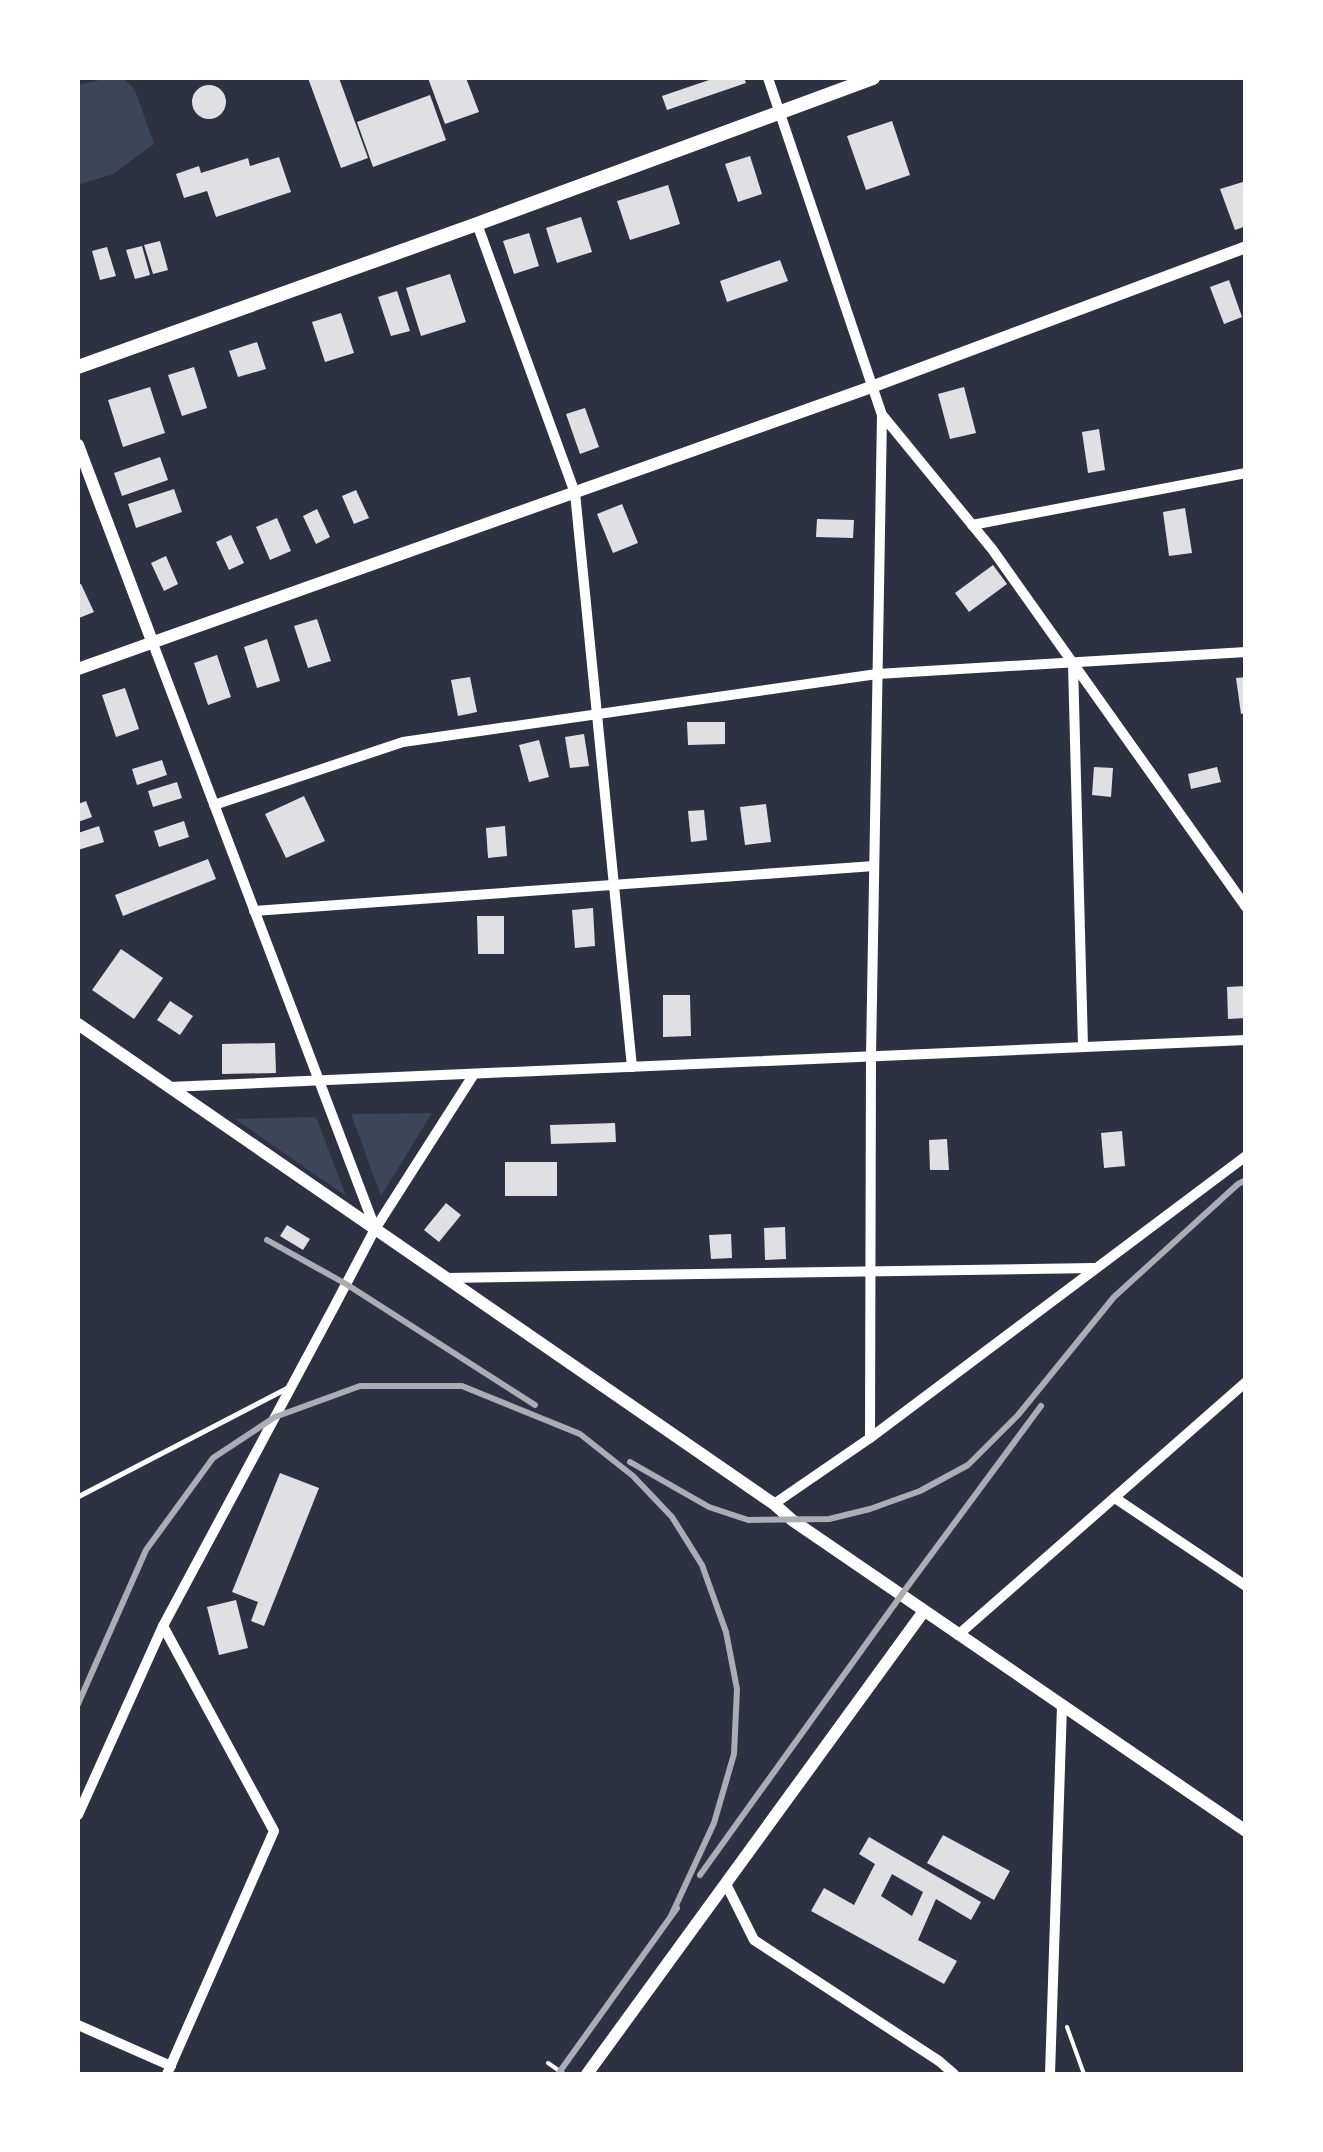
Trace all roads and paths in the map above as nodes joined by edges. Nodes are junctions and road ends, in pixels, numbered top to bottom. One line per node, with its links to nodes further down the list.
1 (768, 78): 3 (street)
2 (874, 78): 3 (main road)
3 (780, 114): 4 (main road); 7 (street)
4 (477, 224): 6 (main road); 11 (street)
5 (1246, 247): 7 (street)
6 (78, 366)
7 (874, 386): 8 (street); 11 (street)
8 (882, 415): 12 (street); 17 (street)
9 (78, 445): 13 (street)
10 (1246, 473): 12 (street)
11 (575, 493): 13 (street); 18 (street)
12 (972, 525): 15 (street)
13 (152, 642): 16 (street); 19 (street)
14 (1246, 652): 15 (street)
15 (1074, 664): 17 (street); 22 (street); 26 (street)
16 (78, 669)
17 (878, 674): 18 (street); 20 (street)
18 (597, 713): 19 (street); 21 (street)
19 (214, 805): 23 (street)
20 (874, 866): 21 (street); 27 (street)
21 (614, 885): 23 (street); 28 (street)
22 (1246, 906)
23 (254, 911): 30 (street)
24 (78, 1024): 31 (street)
25 (1246, 1040): 26 (street)
26 (1082, 1047): 27 (street)
27 (870, 1056): 28 (street); 35 (street)
28 (632, 1067): 29 (street)
29 (474, 1074): 30 (street); 33 (street)
30 (319, 1080): 31 (street); 33 (street)
31 (169, 1087): 33 (street)
32 (1246, 1156): 34 (street)
33 (375, 1229): 36 (street); 38 (street)
34 (1094, 1268): 35 (street); 39 (street)
35 (871, 1272): 36 (street); 39 (street)
36 (446, 1278): 42 (street)
37 (1246, 1382): 41 (street)
38 (291, 1386): 40 (lane); 45 (street)
39 (870, 1438): 42 (street)
40 (78, 1497)
41 (1115, 1498): 43 (street); 46 (street)
42 (774, 1504): 44 (street)
43 (1246, 1586)
44 (924, 1612): 46 (street); 50 (street)
45 (163, 1626): 48 (street); 54 (street)
46 (958, 1635): 47 (street)
47 (1062, 1706): 49 (street); 58 (street)
48 (78, 1815)
49 (1246, 1831)
50 (726, 1884): 56 (street); 57 (street)
51 (78, 2025): 54 (street)
52 (1066, 2026): 59 (path)
53 (548, 2062): 55 (path)
54 (169, 2070)
55 (564, 2074)
56 (590, 2074)
57 (954, 2074)
58 (1050, 2074)
59 (1084, 2074)

